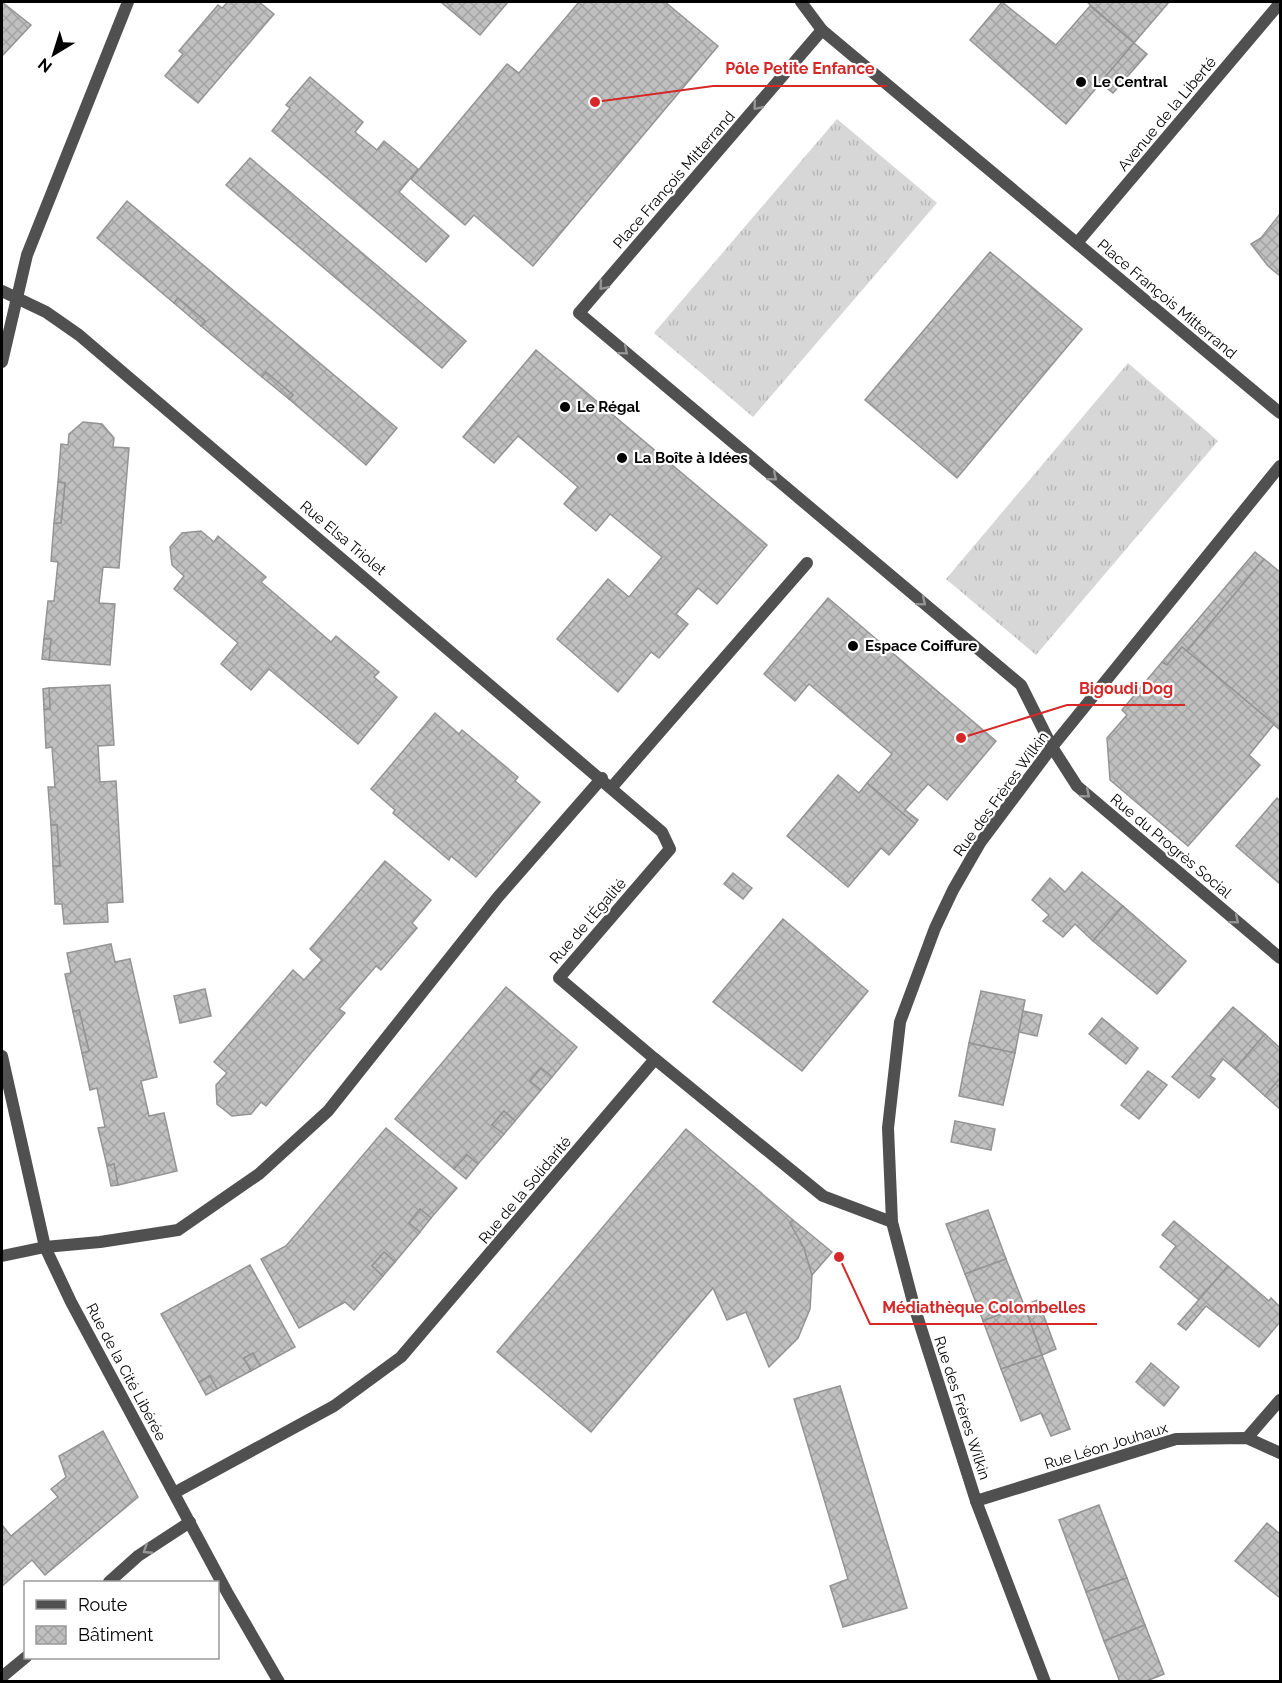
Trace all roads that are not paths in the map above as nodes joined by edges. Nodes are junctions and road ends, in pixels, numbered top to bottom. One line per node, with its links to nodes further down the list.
1 (128, 2): 7 (street)
2 (801, 2): 4 (street)
3 (1281, 3): 5 (street, Avenue de la Liberté)
4 (822, 30): 5 (street, Place François Mitterrand); 12 (street, Place François Mitterrand, one-way to 12)
5 (1077, 243): 9 (street, Place François Mitterrand)
6 (2, 291): 7 (street, Rue Elsa Triolet)
7 (15, 296): 8 (street); 13 (street, Rue Elsa Triolet)
8 (2, 362)
9 (1281, 413)
10 (1281, 466): 12 (street, Rue des Frères Wilkin)
11 (807, 563): 14 (street)
12 (1052, 747): 16 (street, Rue du Progrès Social, one-way to 16); 19 (street, Rue des Frères Wilkin)
13 (602, 778): 14 (street, Rue Elsa Triolet); 20 (street)
14 (612, 788): 15 (street, Rue Elsa Triolet)
15 (643, 814): 18 (street, Rue de l'Égalité)
16 (1281, 958)
17 (2, 1056): 20 (street, Rue de la Cité Libérée)
18 (655, 1059): 19 (street); 25 (street, Rue de la Solidarité)
19 (891, 1222): 26 (street, Rue des Frères Wilkin)
20 (45, 1246): 21 (street); 25 (street, Rue de la Cité Libérée)
21 (2, 1256)
22 (1281, 1400): 23 (street)
23 (1247, 1438): 24 (street, Rue Léon Jouhaux); 26 (street, Rue Léon Jouhaux)
24 (1281, 1453)
25 (174, 1493): 27 (street, Rue de la Cité Libérée)
26 (976, 1501): 32 (street, Rue des Frères Wilkin)
27 (190, 1522): 28 (street, one-way to 28); 31 (street, Rue de la Cité Libérée)
28 (110, 1581)
29 (24, 1659): 30 (street)
30 (2, 1677)
31 (279, 1682)
32 (1045, 1682)

